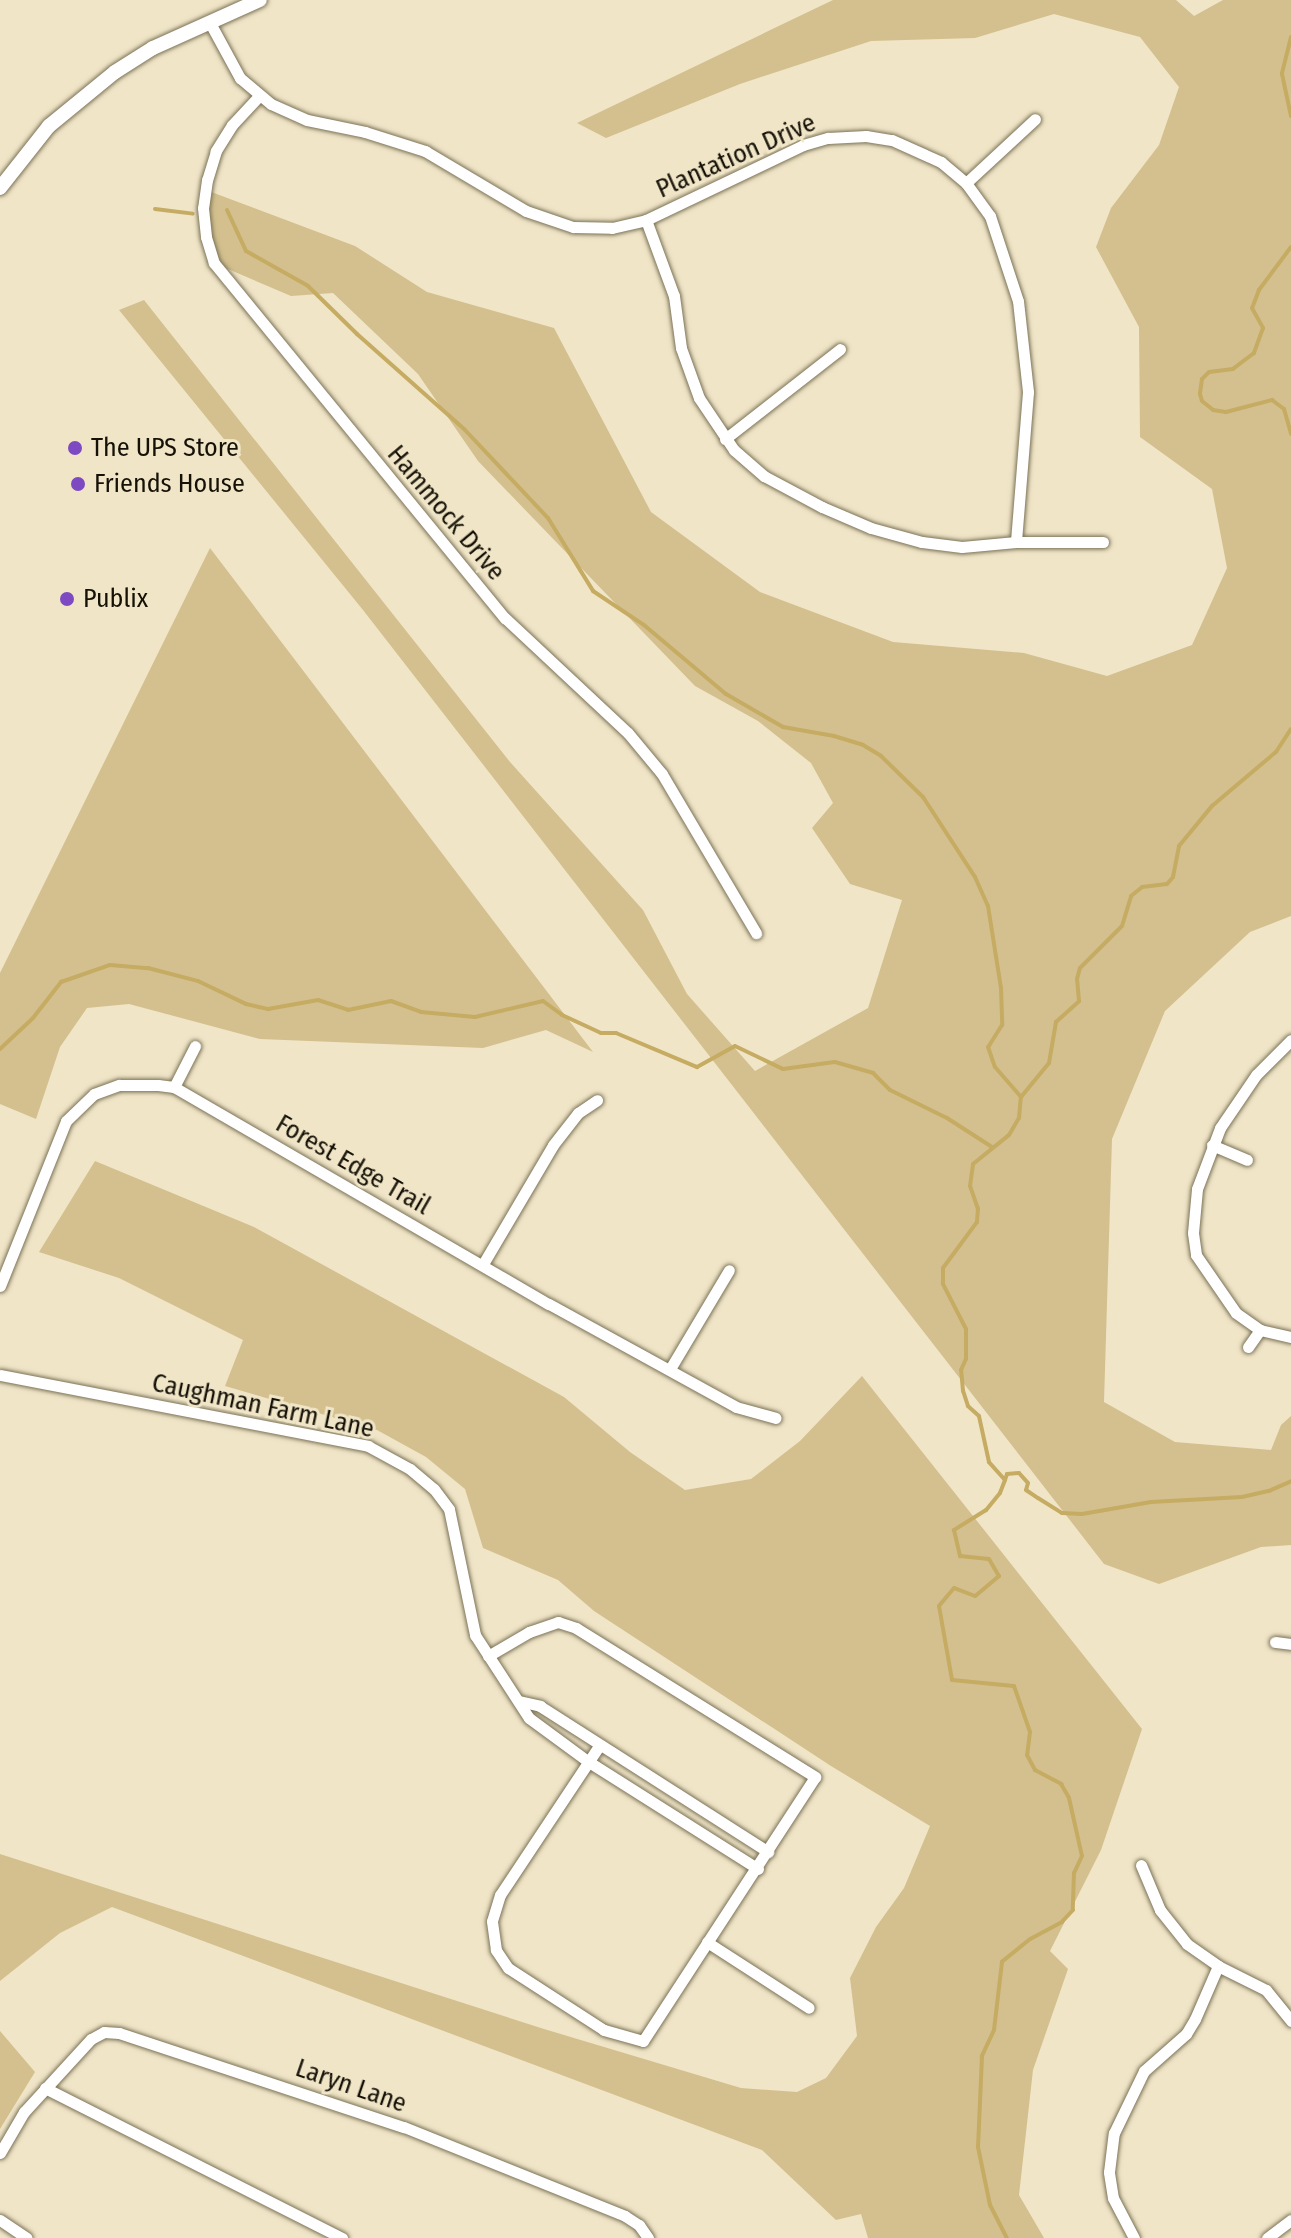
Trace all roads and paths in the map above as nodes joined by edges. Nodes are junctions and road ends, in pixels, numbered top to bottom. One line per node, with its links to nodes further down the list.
1 (260, 0): 2 (street)
2 (210, 23): 3 (street, Plantation Drive); 6 (street)
3 (259, 96): 7 (street, Plantation Drive); 12 (street, Hammock Drive)
4 (1035, 119): 5 (street)
5 (966, 183): 7 (street, Plantation Drive); 10 (street, Plantation Drive)
6 (0, 188)
7 (646, 220): 9 (street)
8 (840, 349): 9 (street)
9 (725, 439): 10 (street)
10 (1016, 542): 11 (street)
11 (1103, 542)
12 (756, 933)
13 (1291, 1040): 17 (street)
14 (195, 1046): 15 (street)
15 (174, 1087): 19 (street, Forest Edge Trail); 21 (street, Forest Edge Trail)
16 (597, 1100): 19 (street)
17 (1212, 1145): 18 (street); 22 (street)
18 (1247, 1160)
19 (483, 1264): 25 (street, Forest Edge Trail)
20 (729, 1270): 25 (street)
21 (0, 1286)
22 (1260, 1330): 23 (street); 24 (street)
23 (1291, 1337)
24 (1248, 1347)
25 (670, 1369): 27 (street, Forest Edge Trail)
26 (0, 1375): 30 (street, Caughman Farm Lane)
27 (776, 1418)
28 (1275, 1642): 29 (street)
29 (1291, 1644)
30 (488, 1656): 31 (street, Caughman Farm Lane); 34 (street)
31 (519, 1701): 32 (street); 33 (street, Caughman Farm Lane)
32 (599, 1746): 33 (street); 34 (street)
33 (589, 1762): 36 (street, Caughman Farm Lane); 37 (street)
34 (768, 1852): 36 (street)
35 (1141, 1865): 38 (street)
36 (758, 1869): 37 (street)
37 (707, 1942): 39 (street)
38 (1218, 1966): 40 (street); 48 (street)
39 (809, 2008)
40 (1291, 2021)
41 (45, 2088): 42 (street, Laryn Lane); 46 (street); 47 (street, Laryn Lane)
42 (0, 2153)
43 (0, 2220): 45 (street)
44 (1291, 2220): 49 (street)
45 (27, 2238)
46 (342, 2238)
47 (648, 2238)
48 (1134, 2238)
49 (1267, 2238)

